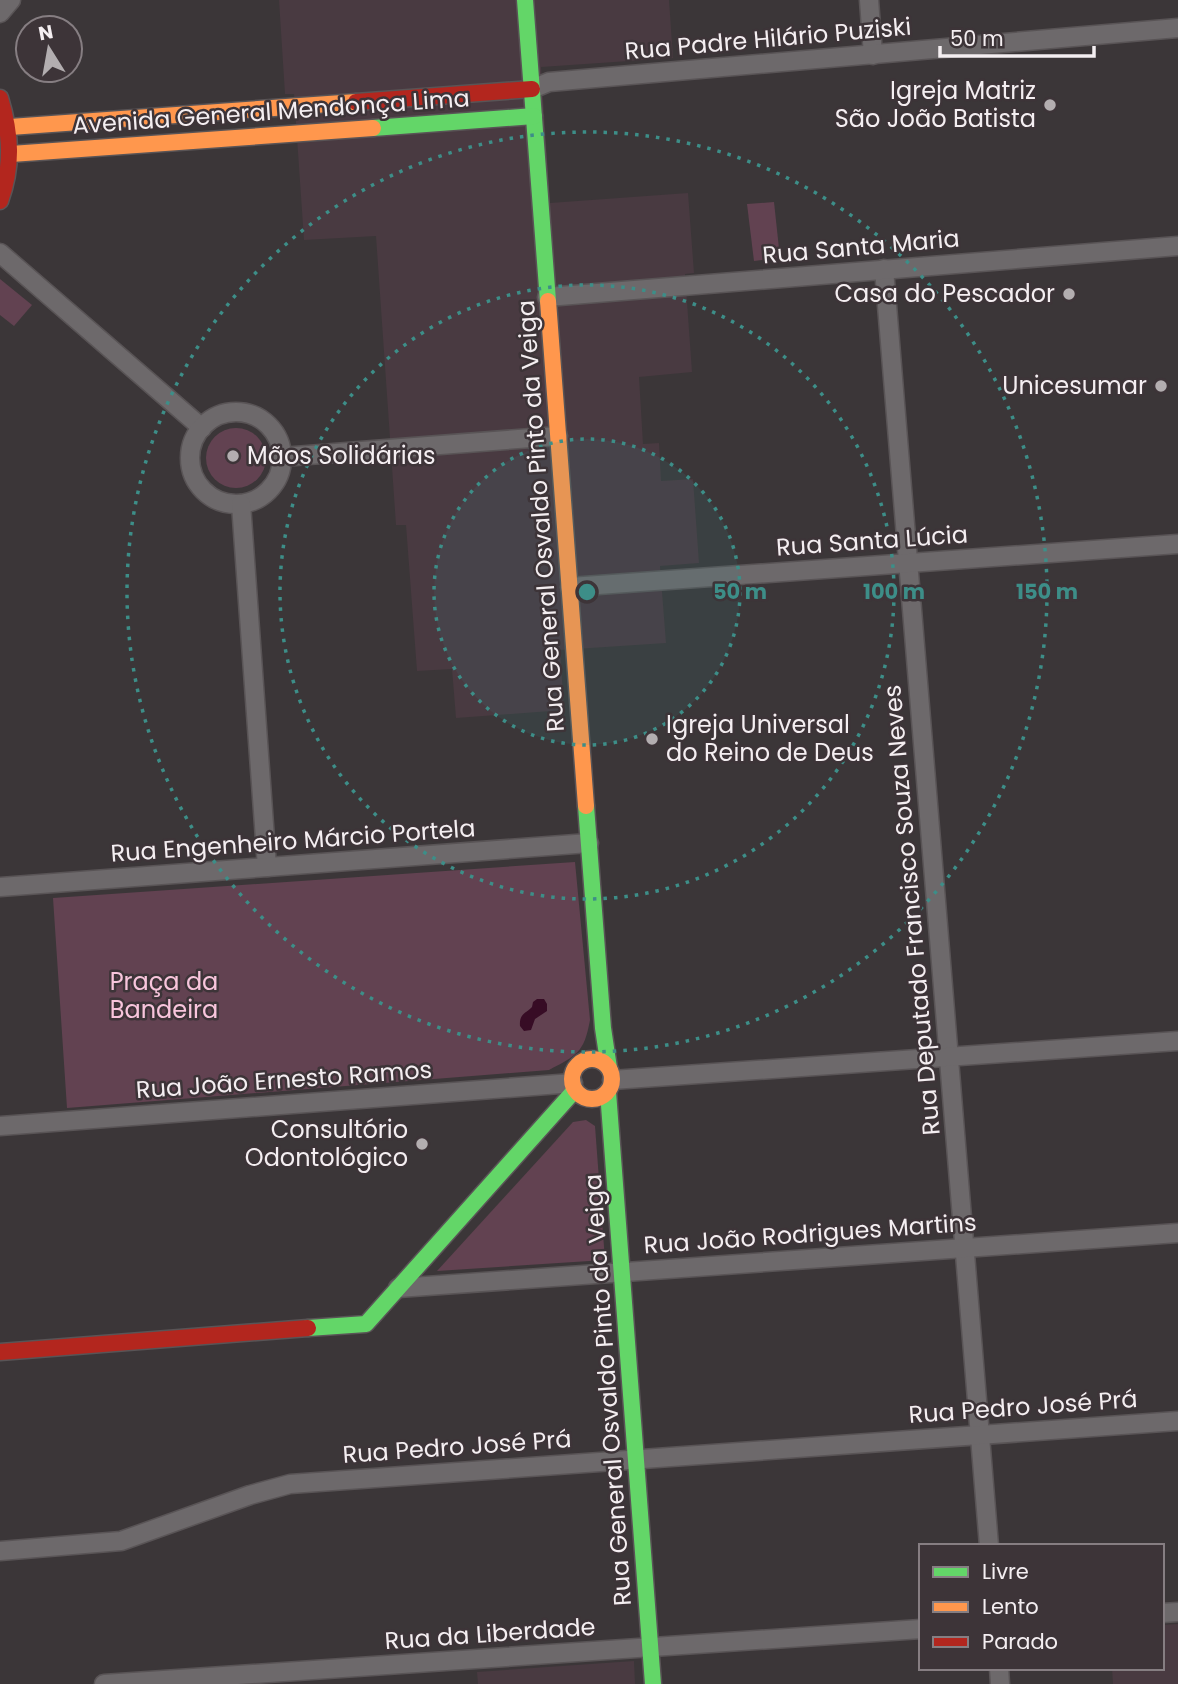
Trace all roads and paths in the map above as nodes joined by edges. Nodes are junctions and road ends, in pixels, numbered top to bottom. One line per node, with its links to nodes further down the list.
1 (11, 0): 4 (street)
2 (525, 0): 7 (street, Rua General Osvaldo Pinto da Veiga)
3 (869, 0): 6 (street)
4 (0, 13)
5 (1178, 28): 6 (street, Rua Padre Hilário Puziski)
6 (873, 55): 7 (street, Rua Padre Hilário Puziski)
7 (531, 89): 9 (street, Rua General Osvaldo Pinto da Veiga); 10 (street, Avenida General Mendonça Lima)
8 (0, 98): 10 (street)
9 (534, 116): 11 (street, Avenida General Mendonça Lima); 16 (street, Rua General Osvaldo Pinto da Veiga)
10 (10, 127): 11 (street)
11 (12, 154): 12 (street)
12 (0, 201)
13 (1178, 246): 15 (street, Rua Santa Maria)
14 (0, 253): 17 (street)
15 (884, 270): 16 (street, Rua Santa Maria); 22 (street, Rua Deputado Francisco Souza Neves)
16 (547, 297): 18 (street, Rua General Osvaldo Pinto da Veiga)
17 (202, 428): 19 (street); 20 (street)
18 (558, 436): 19 (street); 23 (street, Rua General Osvaldo Pinto da Veiga)
19 (282, 457): 20 (street)
20 (241, 504): 25 (street)
21 (1178, 544): 22 (street, Rua Santa Lúcia)
22 (908, 563): 23 (street, Rua Santa Lúcia); 29 (street, Rua Deputado Francisco Souza Neves)
23 (570, 587): 24 (street, Rua General Osvaldo Pinto da Veiga)
24 (589, 843): 25 (street, Rua Engenheiro Márcio Portela); 27 (street, Rua General Osvaldo Pinto da Veiga)
25 (267, 867): 26 (street, Rua Engenheiro Márcio Portela)
26 (0, 887)
27 (603, 1028): 30 (street); 31 (street, Rua General Osvaldo Pinto da Veiga)
28 (1178, 1041): 29 (street)
29 (949, 1056): 31 (street); 35 (street, Rua Deputado Francisco Souza Neves)
30 (582, 1062): 31 (street); 32 (street)
31 (610, 1080): 32 (street); 36 (street, Rua General Osvaldo Pinto da Veiga)
32 (574, 1087): 33 (street, Rua João Ernesto Ramos); 37 (street)
33 (0, 1126)
34 (1178, 1233): 35 (street, Rua João Rodrigues Martins)
35 (964, 1248): 36 (street, Rua João Rodrigues Martins); 40 (street, Rua Deputado Francisco Souza Neves)
36 (622, 1272): 37 (street, Rua João Rodrigues Martins); 41 (street, Rua General Osvaldo Pinto da Veiga)
37 (398, 1288): 38 (street)
38 (0, 1352)
39 (1178, 1420): 40 (street, Rua Pedro José Prá)
40 (979, 1434): 41 (street, Rua Pedro José Prá); 42 (street, Rua Deputado Francisco Souza Neves)
41 (636, 1459): 43 (street, Rua Pedro José Prá); 45 (street, Rua General Osvaldo Pinto da Veiga)
42 (989, 1544)
43 (0, 1551)
44 (919, 1629): 45 (street, Rua da Liberdade)
45 (650, 1647): 46 (street, Rua da Liberdade); 48 (street, Rua General Osvaldo Pinto da Veiga)
46 (325, 1677): 47 (street, Rua da Liberdade)
47 (104, 1684)
48 (653, 1684)

